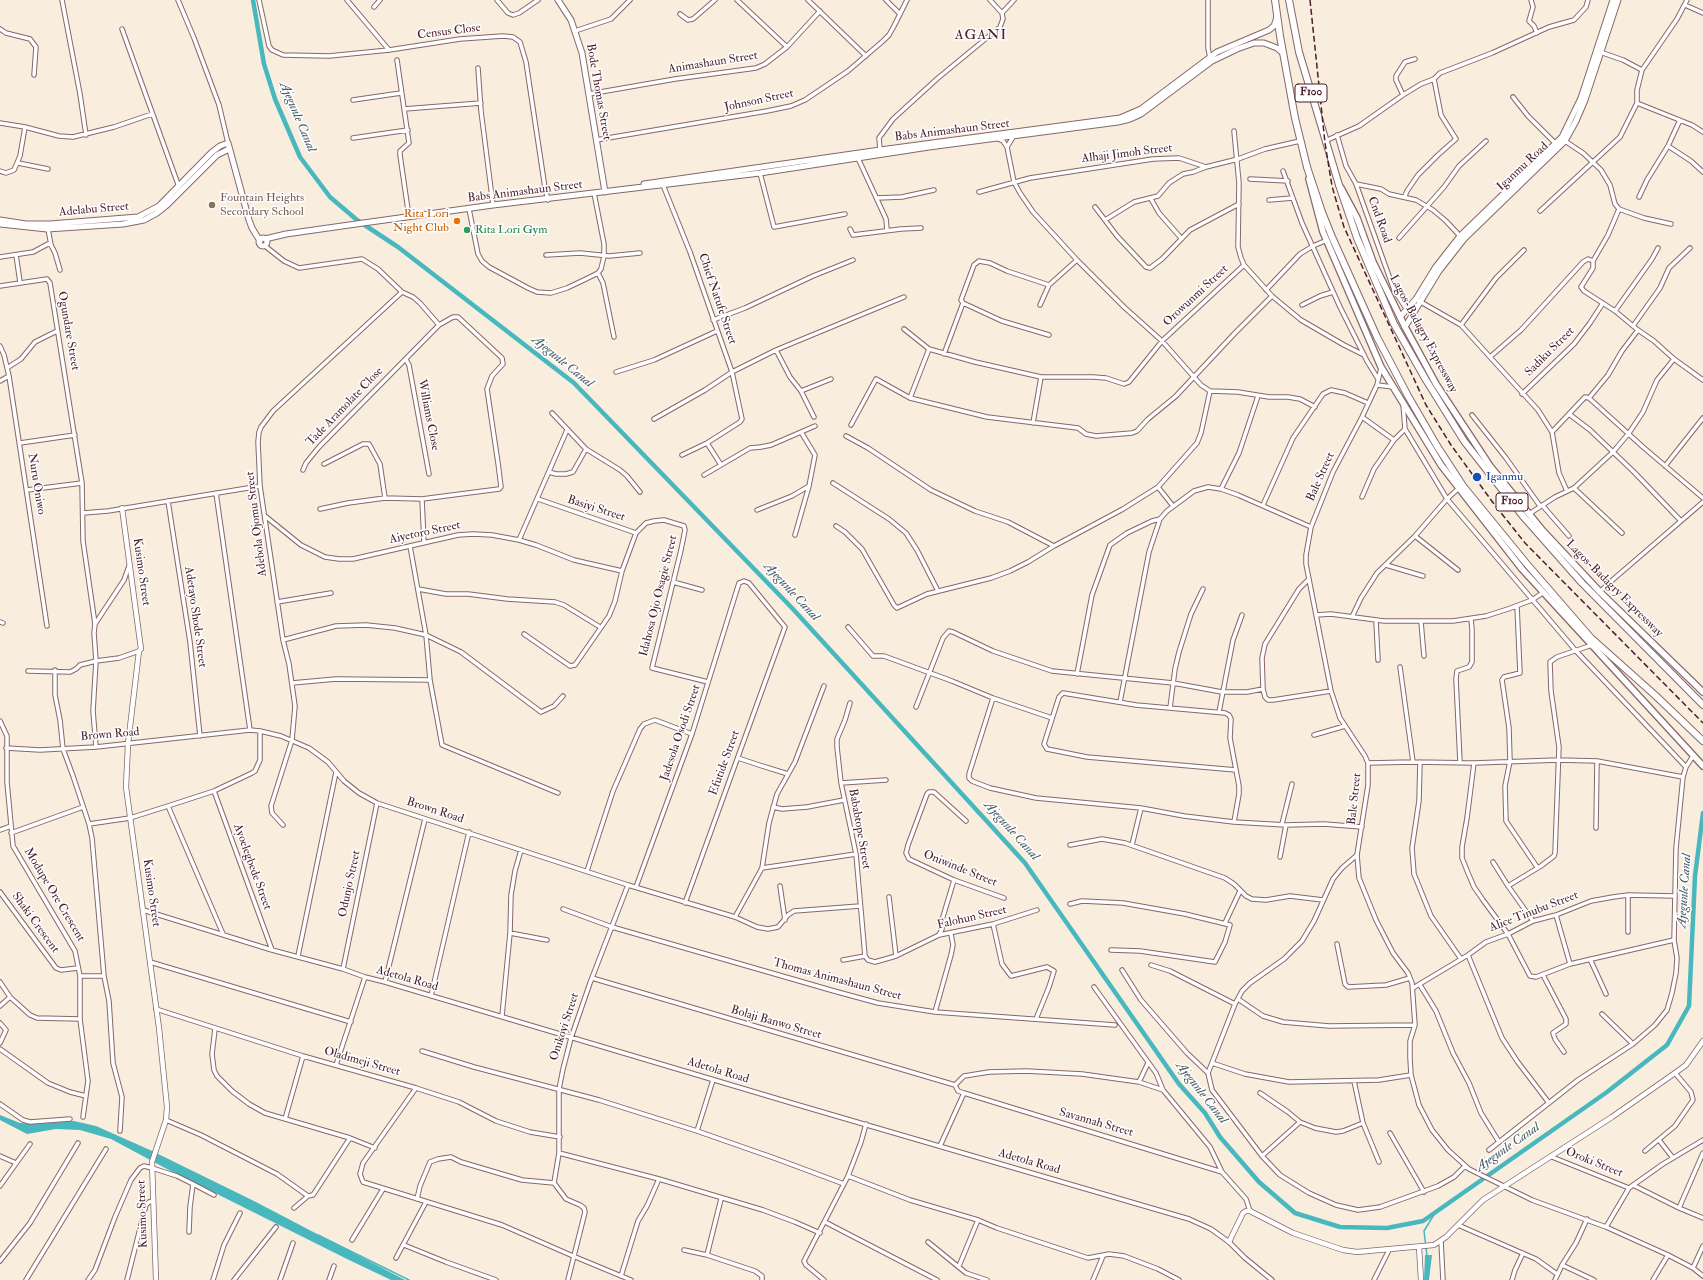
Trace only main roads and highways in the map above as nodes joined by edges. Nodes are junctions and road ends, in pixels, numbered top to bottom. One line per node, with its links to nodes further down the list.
1 (558, 0): 16 (main road, Bode Thomas Street)
2 (1275, 0): 6 (highway, F100)
3 (1289, 0): 14 (highway, Lagos-Badagry Expressway / F100)
4 (1613, 0): 10 (main road, Iganmu Road)
5 (1618, 0): 10 (main road, Iganmu Road)
6 (1277, 16): 7 (highway, F100); 8 (main road, Babs Animashaun Street)
7 (1283, 54): 8 (main road, Babs Animashaun Street); 13 (highway, F100)
8 (1210, 59): 9 (main road, Babs Animashaun Street)
9 (1078, 126): 12 (main road, Babs Animashaun Street); 12 (main road, Babs Animashaun Street)
10 (1563, 139): 22 (main road, Iganmu Road); 23 (main road, Iganmu Road)
11 (229, 149): 15 (main road, Adelabu Street); 15 (main road, Adelabu Street); 20 (main road)
12 (856, 156): 16 (main road, Babs Animashaun Street); 16 (main road, Babs Animashaun Street)
13 (1308, 167): 26 (highway, F100); 27 (main road)
14 (1339, 185): 22 (main road, Lagos-Badagry Expressway / F100); 25 (highway, Lagos-Badagry Expressway / F100)
15 (180, 189): 19 (main road, Adelabu Street)
16 (605, 191): 20 (main road, Babs Animashaun Street)
17 (0, 220): 19 (main road, Adelabu Street)
18 (0, 224): 19 (main road, Adelabu Street)
19 (49, 227)
20 (262, 240): 21 (main road)
21 (265, 246)
22 (1400, 317): 23 (main road, Lagos-Badagry Expressway / F100)
23 (1405, 327): 24 (main road, Lagos-Badagry Expressway / F100)
24 (1703, 692)
25 (1703, 705)
26 (1703, 741)
27 (1703, 766)

